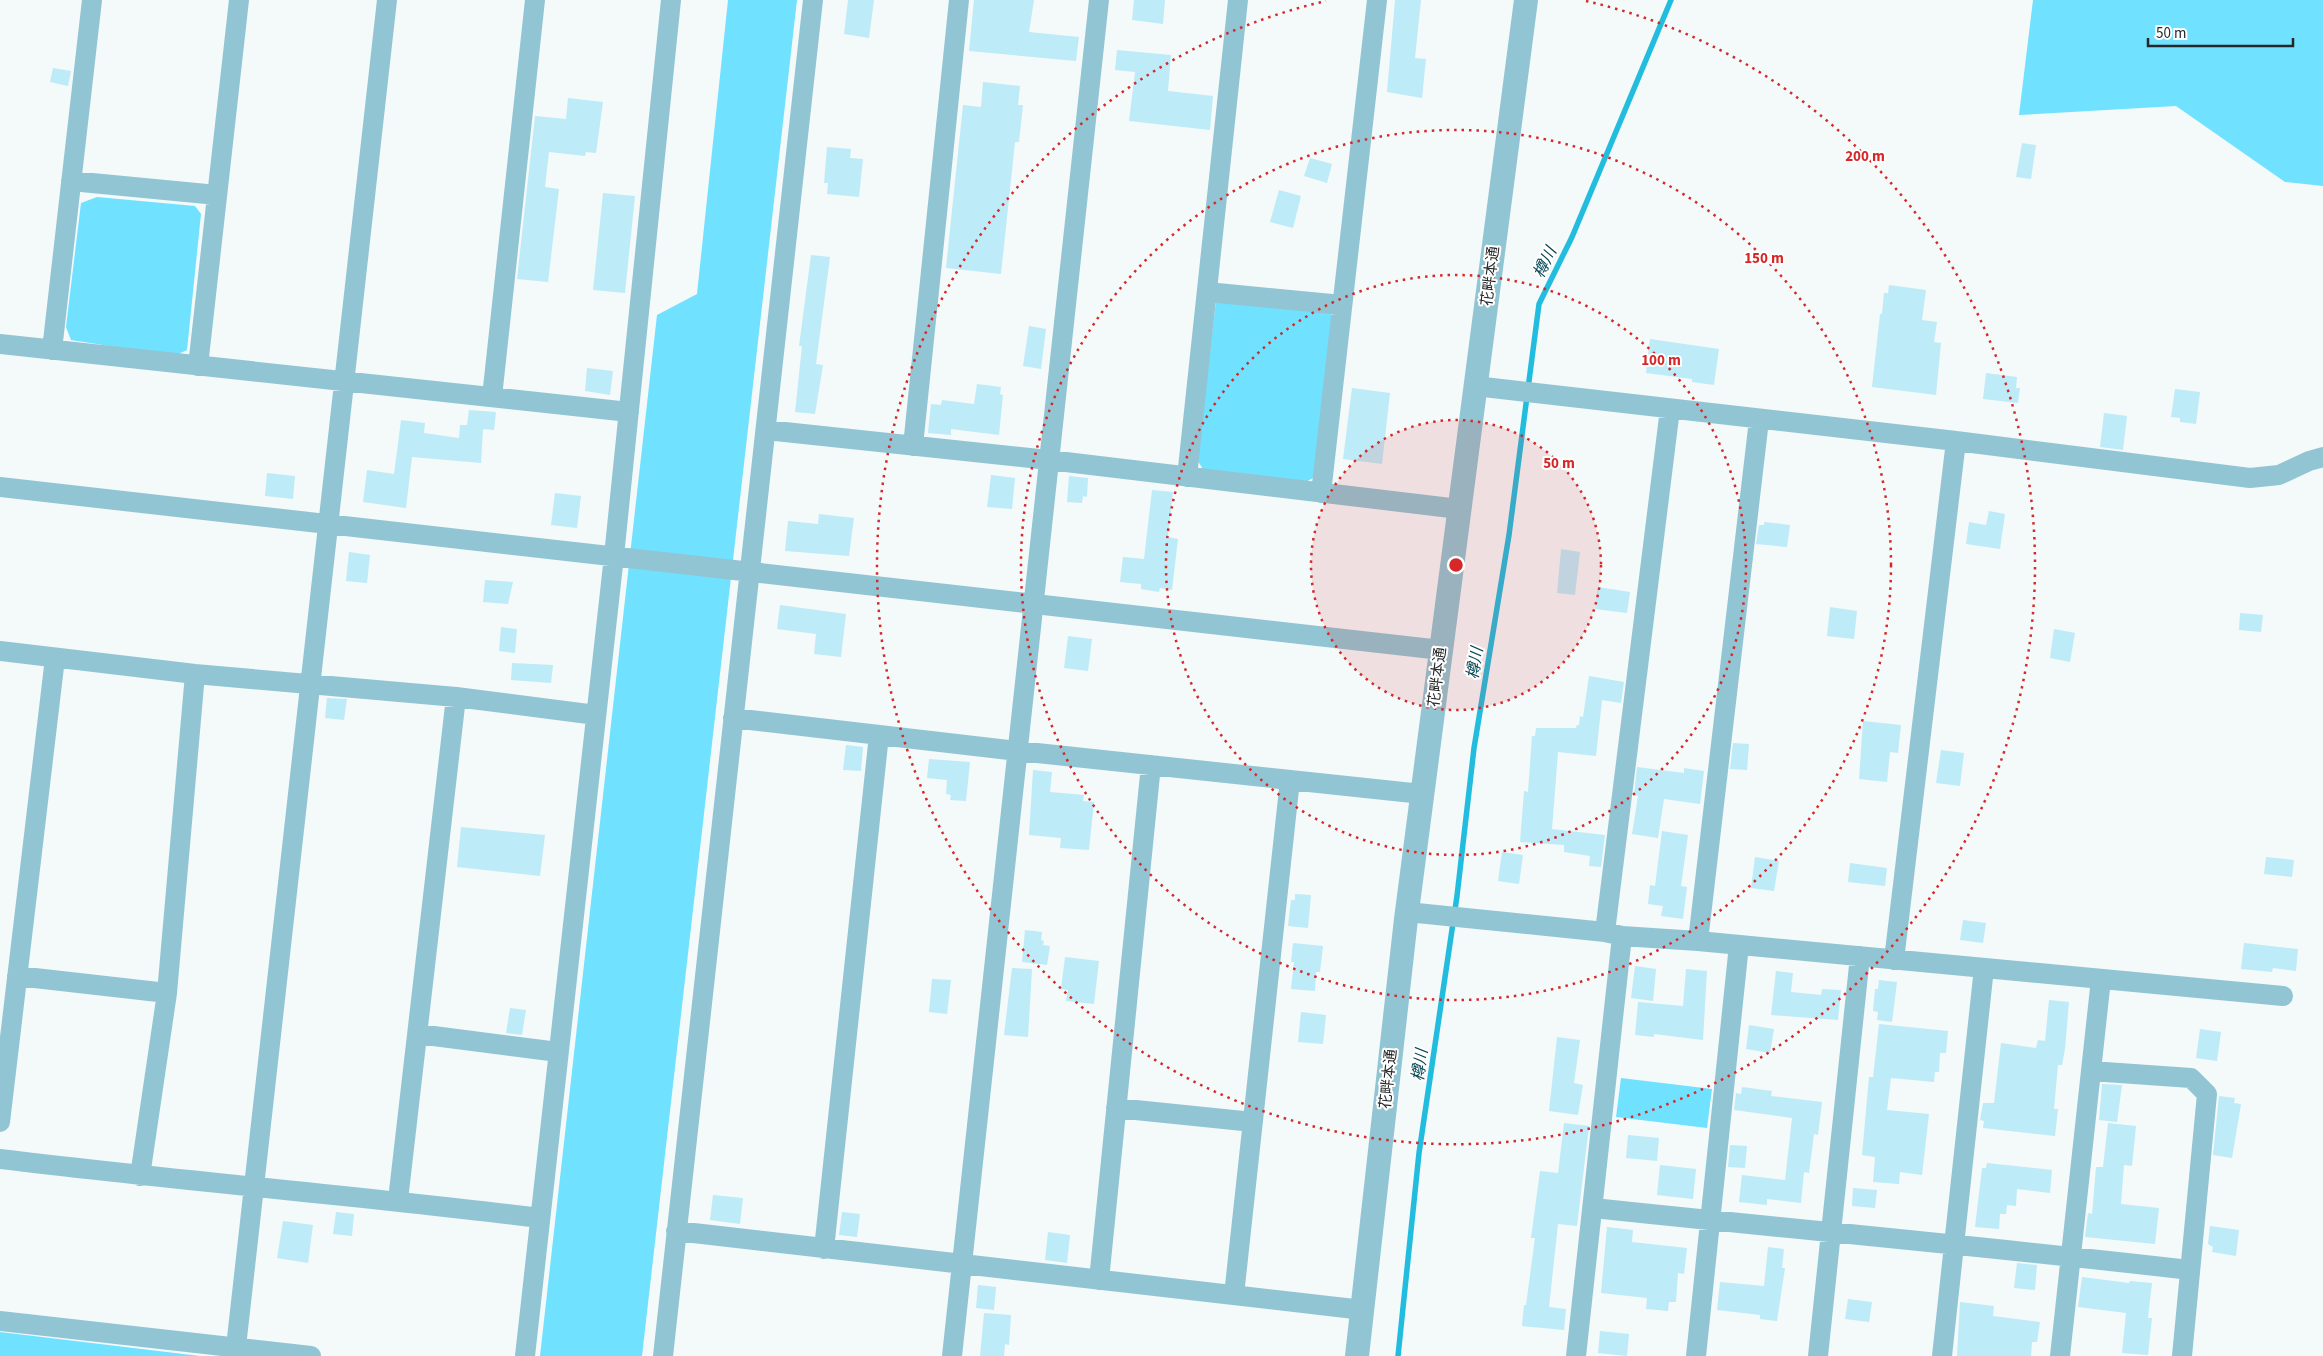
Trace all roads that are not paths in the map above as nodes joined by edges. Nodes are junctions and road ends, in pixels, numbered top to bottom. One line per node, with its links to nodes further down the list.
1 (92, 0): 12 (street)
2 (239, 0): 13 (street)
3 (387, 0): 19 (street)
4 (535, 0): 21 (street)
5 (671, 0): 23 (street)
6 (813, 0): 25 (street)
7 (959, 0): 27 (street)
8 (1099, 0): 29 (street)
9 (1238, 0): 14 (street)
10 (1377, 0): 15 (street)
11 (1526, 0): 20 (street, 花畔本通)
12 (71, 181): 13 (street); 17 (street)
13 (217, 195): 18 (street)
14 (1207, 292): 15 (street); 30 (street)
15 (1342, 305): 32 (street)
16 (0, 344): 17 (street)
17 (52, 350): 18 (street)
18 (198, 366): 19 (street)
19 (344, 382): 21 (street); 34 (street)
20 (1476, 386): 22 (street); 33 (street, 花畔本通)
21 (492, 397): 23 (street)
22 (1670, 410): 24 (street); 52 (street)
23 (628, 412): 35 (street)
24 (1760, 420): 26 (street); 53 (street)
25 (766, 430): 27 (street); 36 (street)
26 (1956, 441): 28 (street); 56 (street)
27 (913, 446): 29 (street)
28 (2323, 457)
29 (1049, 460): 30 (street); 37 (street)
30 (1186, 477): 32 (street)
31 (0, 487): 34 (street)
32 (1321, 493): 33 (street)
33 (1459, 509): 38 (street, 花畔本通)
34 (328, 524): 35 (street); 42 (street)
35 (614, 556): 36 (street); 44 (street)
36 (750, 571): 37 (street); 45 (street)
37 (1033, 605): 38 (street); 47 (street)
38 (1441, 650): 50 (street, 花畔本通)
39 (0, 651): 40 (street)
40 (54, 658): 41 (street); 58 (street)
41 (195, 674): 42 (street); 60 (street)
42 (311, 685): 43 (street); 70 (street)
43 (456, 697): 44 (street); 62 (street)
44 (596, 715): 63 (street)
45 (733, 718): 46 (street); 75 (street)
46 (879, 735): 47 (street); 78 (street)
47 (1018, 751): 48 (street); 80 (street)
48 (1151, 765): 49 (street); 65 (street)
49 (1290, 780): 50 (street); 67 (street)
50 (1422, 794): 51 (street, 花畔本通)
51 (1407, 912): 52 (street); 84 (street, 花畔本通)
52 (1614, 934): 53 (street); 72 (street)
53 (1698, 941): 54 (street)
54 (1739, 945): 55 (street); 74 (street)
55 (1860, 956): 56 (street); 76 (street)
56 (1894, 960): 57 (street)
57 (1984, 968): 59 (street); 77 (street)
58 (17, 976): 60 (street); 66 (street)
59 (2100, 979): 61 (street); 64 (street)
60 (167, 993): 69 (street)
61 (2283, 996)
62 (418, 1034): 63 (street); 71 (street)
63 (558, 1052): 73 (street)
64 (2090, 1070): 79 (street); 81 (street)
65 (1116, 1108): 67 (street); 82 (street)
66 (0, 1122)
67 (1253, 1122): 83 (street)
68 (0, 1159): 69 (street)
69 (140, 1176): 70 (street)
70 (254, 1188): 71 (street); 86 (street)
71 (398, 1200): 73 (street)
72 (1593, 1208): 74 (street); 92 (street)
73 (540, 1218): 88 (street)
74 (1710, 1220): 76 (street); 93 (street)
75 (676, 1231): 78 (street); 89 (street)
76 (1831, 1233): 77 (street); 94 (street)
77 (1954, 1243): 79 (street); 95 (street)
78 (824, 1249): 80 (street)
79 (2070, 1256): 81 (street); 96 (street)
80 (962, 1265): 82 (street); 90 (street)
81 (2190, 1270): 97 (street)
82 (1098, 1280): 83 (street)
83 (1234, 1295): 84 (street)
84 (1362, 1310): 91 (street, 花畔本通)
85 (0, 1321): 86 (street)
86 (236, 1347): 87 (street)
87 (311, 1356)
88 (525, 1356)
89 (662, 1356)
90 (952, 1356)
91 (1357, 1356)
92 (1576, 1356)
93 (1696, 1356)
94 (1818, 1356)
95 (1942, 1356)
96 (2060, 1356)
97 (2182, 1356)

